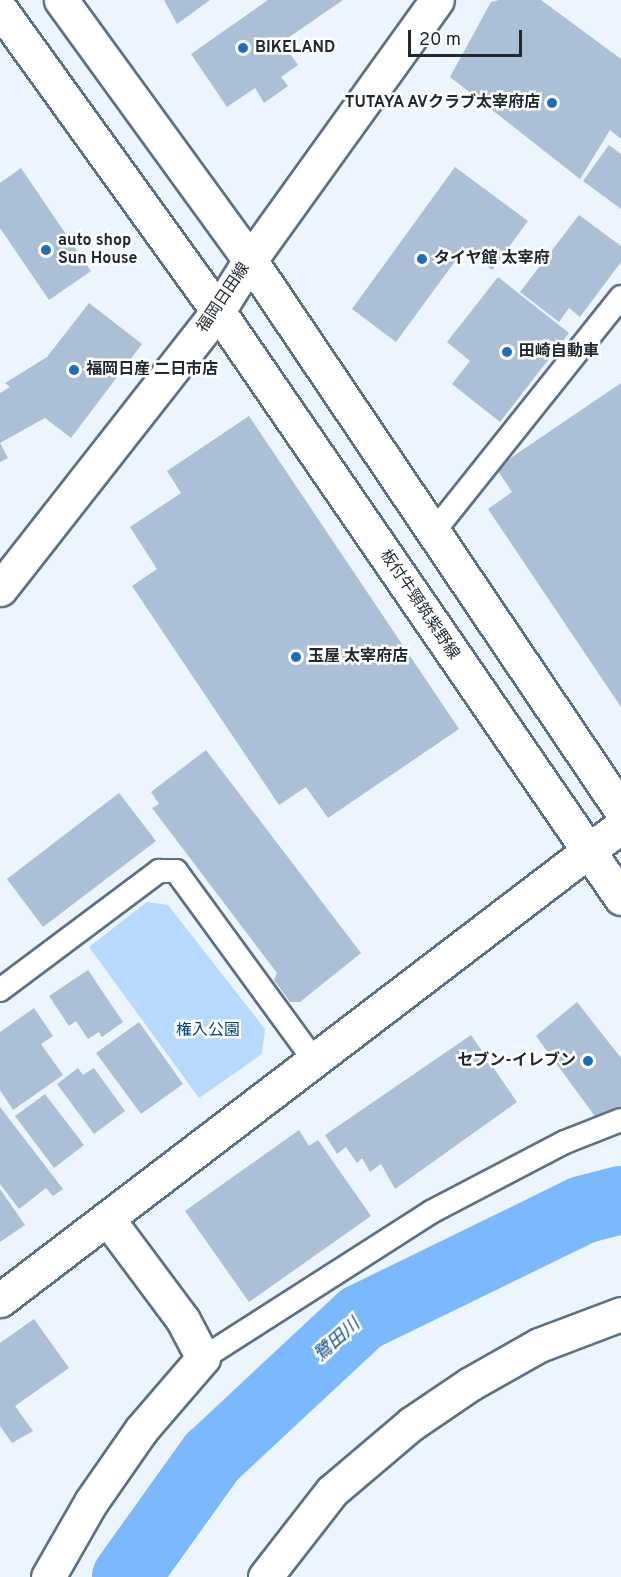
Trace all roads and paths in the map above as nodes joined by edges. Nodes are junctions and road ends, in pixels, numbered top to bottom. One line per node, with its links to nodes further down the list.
1 (61, 0): 4 (street)
2 (437, 0): 4 (street, 福岡日田線)
3 (1, 12): 6 (street, 板付牛頸筑紫野線)
4 (250, 260): 6 (street, 福岡日田線); 7 (street)
5 (621, 297): 7 (lane)
6 (218, 311): 8 (street, 福岡日田線); 11 (street, 板付牛頸筑紫野線)
7 (435, 530): 9 (street)
8 (0, 589)
9 (621, 810)
10 (621, 826): 11 (street)
11 (589, 852): 12 (street, 板付牛頸筑紫野線); 14 (street)
12 (621, 898)
13 (0, 990): 14 (lane)
14 (314, 1060): 16 (street)
15 (621, 1120): 19 (lane)
16 (107, 1218): 17 (street); 19 (street)
17 (0, 1300)
18 (621, 1314): 21 (street)
19 (203, 1358): 20 (street)
20 (48, 1577)
21 (266, 1577)

